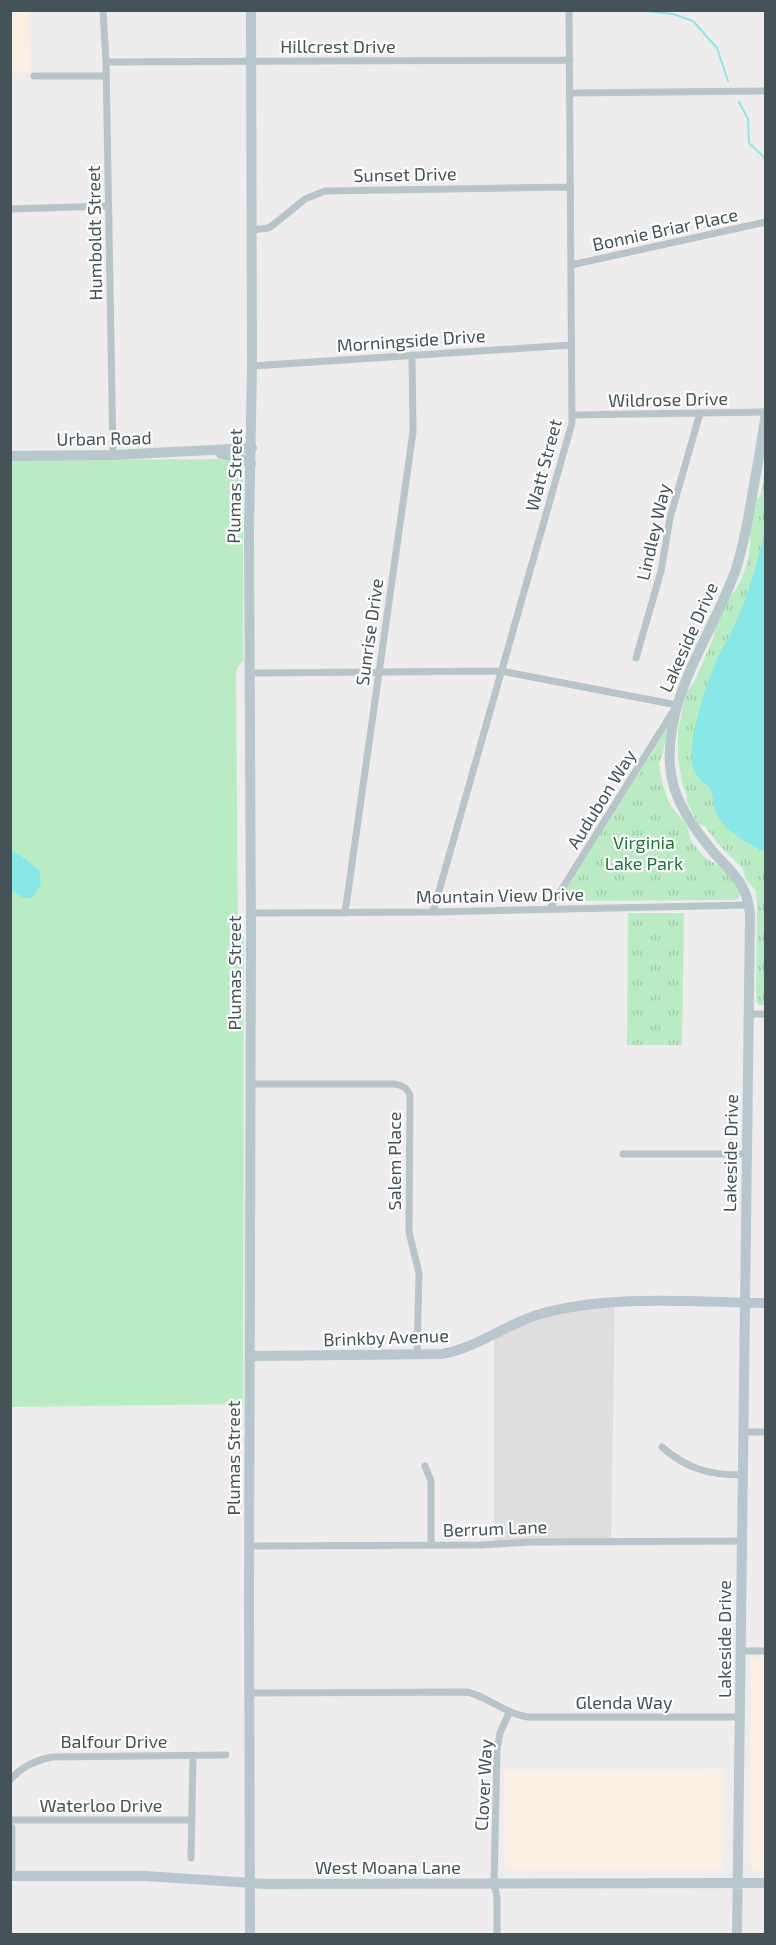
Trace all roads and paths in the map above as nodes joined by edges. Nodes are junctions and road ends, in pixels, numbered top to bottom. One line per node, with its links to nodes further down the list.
1 (103, 10): 6 (street, Humboldt Street)
2 (251, 10): 5 (street, Plumas Street)
3 (569, 10): 4 (street, Watt Street)
4 (570, 60): 5 (street, Hillcrest Drive); 10 (street, Watt Street)
5 (251, 61): 6 (street, Hillcrest Drive); 15 (street, Plumas Street)
6 (106, 62): 8 (street, Humboldt Street)
7 (34, 76): 8 (street)
8 (106, 76): 12 (street, Humboldt Street)
9 (765, 90): 10 (street)
10 (570, 93): 11 (street, Watt Street)
11 (570, 187): 15 (street, Sunset Drive); 16 (street, Watt Street)
12 (108, 206): 13 (street); 25 (street, Humboldt Street)
13 (10, 209)
14 (765, 222): 16 (street, Bonnie Briar Place)
15 (252, 230): 19 (street, Plumas Street)
16 (571, 265): 17 (street, Watt Street)
17 (571, 345): 18 (street, Morningside Drive); 22 (street, Watt Street)
18 (412, 356): 19 (street, Morningside Drive); 31 (street, Sunrise Drive)
19 (252, 366): 23 (street, Plumas Street)
20 (765, 412): 21 (street, Wildrose Drive); 32 (street, Lakeside Drive)
21 (700, 413): 22 (street, Wildrose Drive); 28 (street, Lindley Way)
22 (572, 415): 29 (street, Watt Street)
23 (252, 448): 24 (street, Urban Road); 27 (street, Plumas Street)
24 (197, 452): 25 (street, Urban Road); 27 (street, Urban Road)
25 (113, 455): 26 (street, Urban Road)
26 (10, 456)
27 (251, 464): 30 (street, Plumas Street)
28 (636, 658)
29 (501, 671): 31 (street); 32 (street); 35 (street, Watt Street)
30 (249, 673): 31 (street); 36 (street, Plumas Street)
31 (379, 673): 37 (street, Sunrise Drive)
32 (676, 705): 33 (street, Lakeside Drive); 34 (street, Audubon Way)
33 (749, 904): 34 (street, Mountain View Drive); 38 (street, Lakeside Drive)
34 (550, 908): 35 (street, Mountain View Drive)
35 (433, 912): 37 (street, Mountain View Drive)
36 (251, 913): 37 (street, Mountain View Drive); 40 (street, Plumas Street)
37 (345, 913)
38 (749, 1014): 39 (street); 42 (street, Lakeside Drive)
39 (765, 1014)
40 (251, 1084): 45 (street, Salem Place); 46 (street, Plumas Street)
41 (623, 1154): 42 (street)
42 (746, 1154): 43 (street, Lakeside Drive)
43 (745, 1302): 44 (street, Brinkby Avenue); 45 (street, Brinkby Avenue); 47 (street, Lakeside Drive)
44 (765, 1303)
45 (417, 1355): 46 (street, Brinkby Avenue)
46 (250, 1356): 54 (street, Plumas Street)
47 (742, 1432): 48 (street); 51 (street, Lakeside Drive)
48 (765, 1432)
49 (662, 1447): 51 (street)
50 (425, 1466): 53 (street)
51 (742, 1475): 52 (street, Lakeside Drive)
52 (741, 1540): 53 (street, Berrum Lane); 55 (street, Lakeside Drive)
53 (431, 1545): 54 (street, Berrum Lane)
54 (250, 1546): 57 (street, Plumas Street)
55 (740, 1651): 56 (street); 59 (street, Lakeside Drive)
56 (765, 1651)
57 (250, 1693): 58 (street); 70 (street, Plumas Street)
58 (509, 1713): 59 (street, Glenda Way); 71 (street, Clover Way)
59 (740, 1717): 68 (street, Lakeside Drive)
60 (226, 1755): 61 (street, Balfour Drive)
61 (193, 1756): 62 (street, Balfour Drive); 64 (street)
62 (10, 1780)
63 (10, 1820): 64 (street, Waterloo Drive)
64 (191, 1820): 66 (street)
65 (10, 1826): 67 (street)
66 (191, 1858)
67 (11, 1876): 70 (street, West Moana Lane)
68 (737, 1883): 69 (street, West Moana Lane); 71 (street, West Moana Lane); 74 (street, Lakeside Drive)
69 (765, 1883)
70 (251, 1884): 71 (street, West Moana Lane); 72 (street, Plumas Street)
71 (494, 1884): 73 (street, Clover Way)
72 (250, 1935)
73 (497, 1935)
74 (737, 1935)

